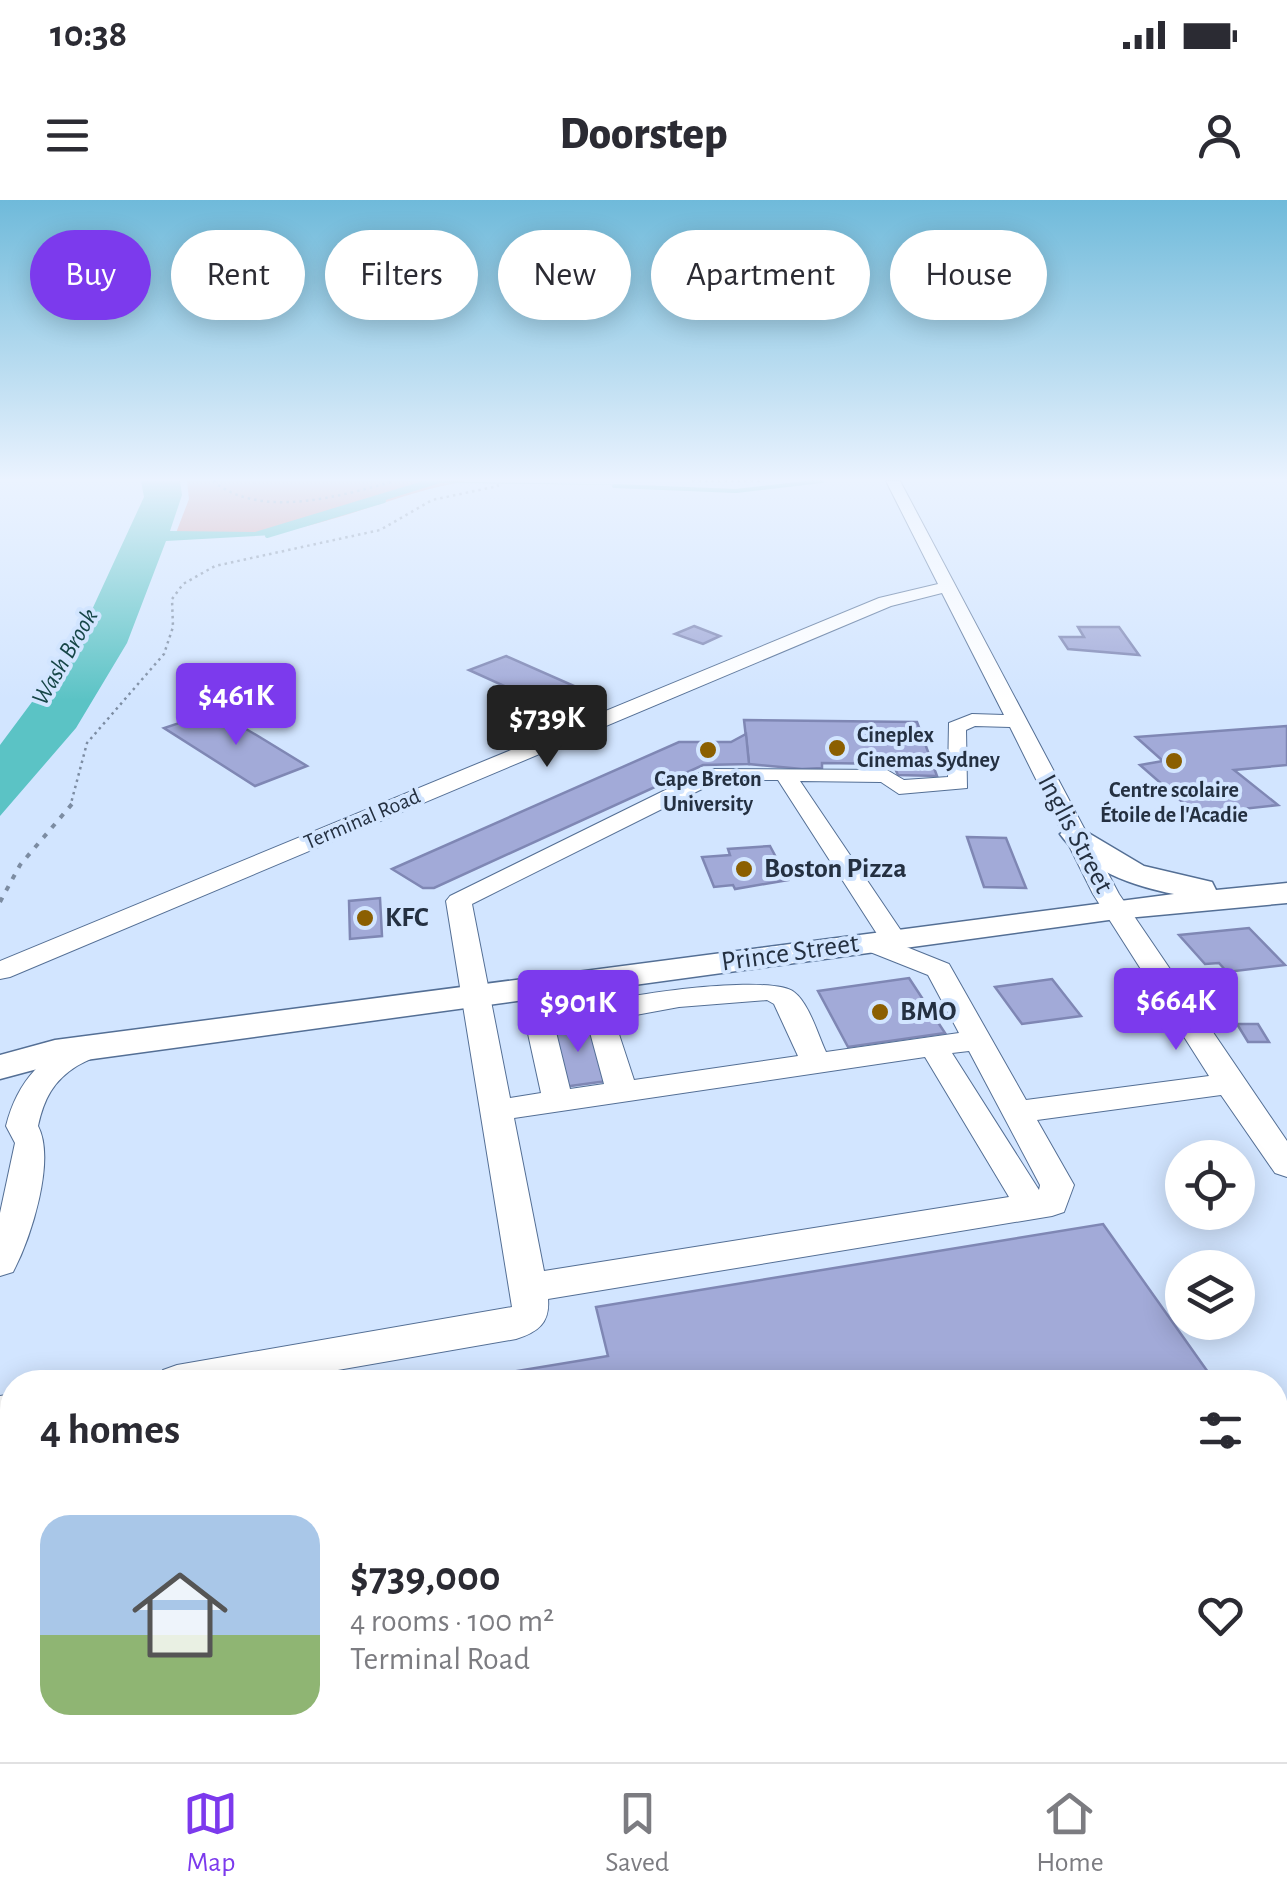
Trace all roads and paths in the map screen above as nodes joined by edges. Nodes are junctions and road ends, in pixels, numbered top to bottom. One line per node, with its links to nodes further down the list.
1 (275, 554): 8 (path)
2 (933, 554): 3 (street, Inglis Street)
3 (950, 586): 4 (street, Inglis Street); 13 (street, Terminal Road)
4 (1016, 721): 5 (street); 6 (street, Inglis Street)
5 (785, 774): 11 (street); 14 (street)
6 (1075, 834): 7 (main road); 9 (street, Inglis Street)
7 (1274, 894): 9 (main road, Prince Street)
8 (0, 902)
9 (1116, 909): 10 (main road, Prince Street); 22 (street, Inglis Street)
10 (952, 930): 11 (main road, Prince Street); 12 (street)
11 (881, 940): 12 (street); 14 (main road, Prince Street)
12 (939, 970): 16 (street)
13 (0, 972)
14 (479, 996): 19 (main road, Prince Street); 25 (street)
15 (599, 1015): 20 (street); 23 (street); 24 (street)
16 (978, 1040): 17 (street); 26 (street)
17 (932, 1046): 20 (street); 28 (street)
18 (0, 1048): 19 (main road, Prince Street)
19 (72, 1050): 21 (main road, Prince Street); 29 (street)
20 (816, 1063): 23 (street)
21 (0, 1067)
22 (1229, 1084): 26 (street); 27 (street, Inglis Street)
23 (622, 1092): 24 (street)
24 (558, 1101): 25 (street)
25 (498, 1110): 30 (street)
26 (1019, 1112): 28 (street)
27 (1287, 1165)
28 (1032, 1208): 30 (street)
29 (0, 1262)
30 (529, 1288): 31 (street)
31 (247, 1370)

